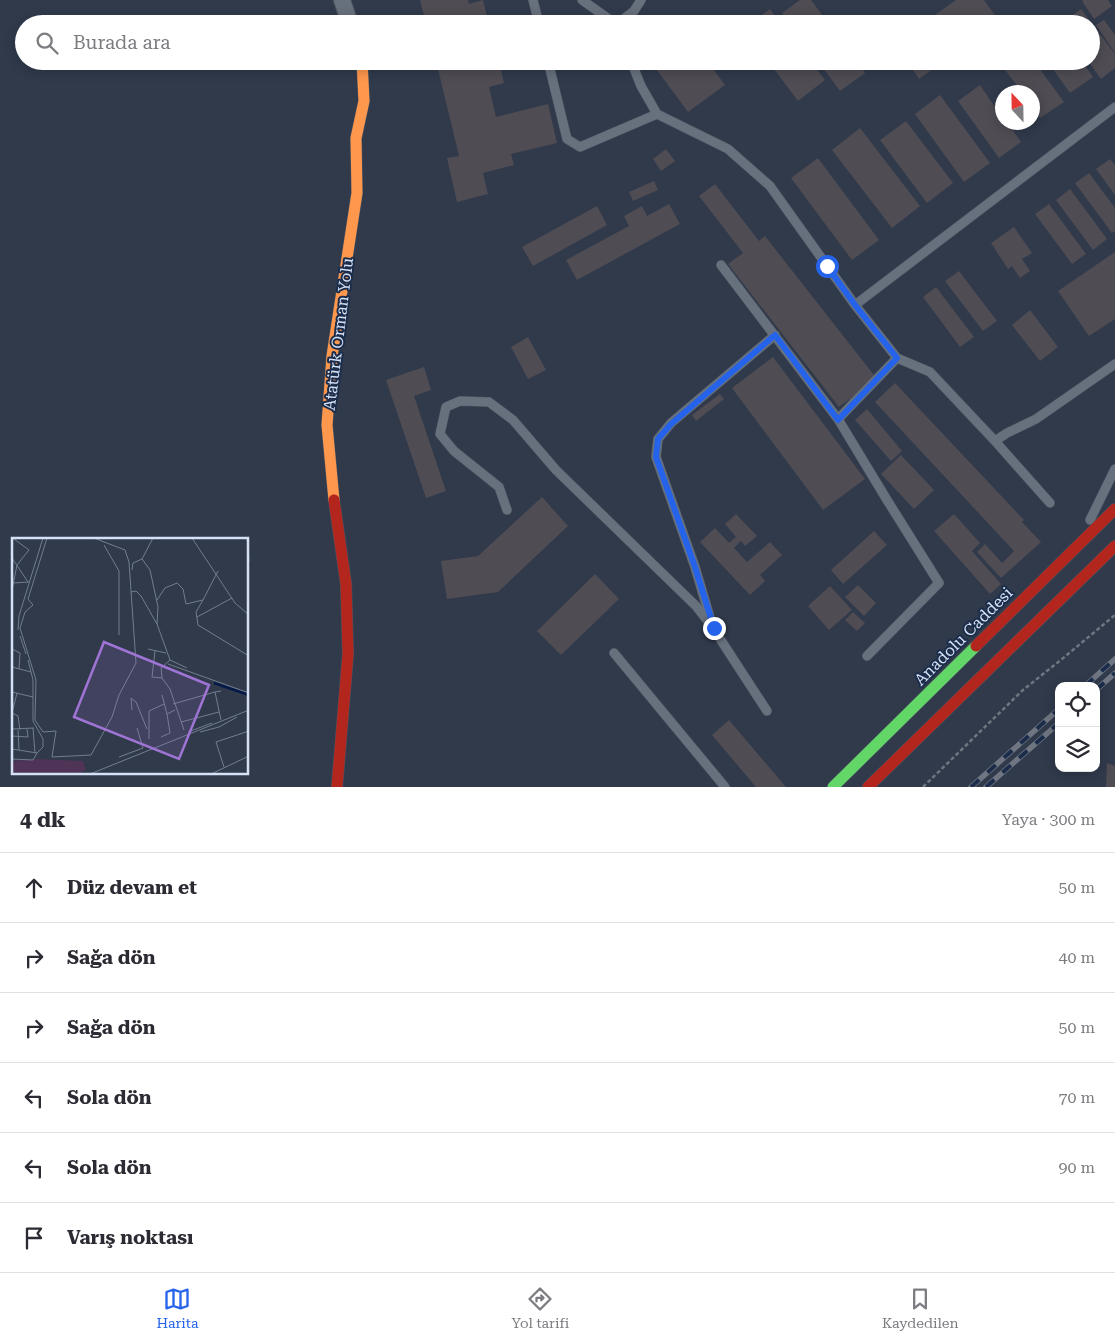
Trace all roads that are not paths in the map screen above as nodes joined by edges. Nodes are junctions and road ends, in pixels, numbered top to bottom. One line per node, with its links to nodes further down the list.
1 (342, 0): 5 (street)
2 (533, 0): 6 (lane)
3 (582, 0): 7 (lane)
4 (641, 0): 8 (lane)
5 (347, 15)
6 (537, 15)
7 (604, 15)
8 (629, 15)
9 (364, 70): 31 (main road, Atatürk Orman Yolu)
10 (550, 70): 13 (lane)
11 (635, 70): 13 (lane)
12 (1115, 106): 15 (lane)
13 (657, 114): 15 (lane)
14 (721, 265): 16 (lane)
15 (855, 305): 17 (lane)
16 (775, 335): 19 (lane); 27 (lane)
17 (897, 358): 19 (lane); 20 (lane)
18 (1115, 364): 20 (lane)
19 (838, 420): 29 (lane)
20 (995, 441): 22 (lane)
21 (1115, 469): 26 (lane)
22 (1050, 503)
23 (1115, 509): 26 (main road, Anadolu Caddesi)
24 (507, 510): 27 (lane)
25 (1115, 546): 34 (main road)
26 (1049, 574): 33 (main road, Anadolu Caddesi)
27 (714, 628): 30 (lane)
28 (614, 654): 32 (lane)
29 (867, 656)
30 (767, 710)
31 (337, 787)
32 (725, 787)
33 (834, 787)
34 (868, 787)

